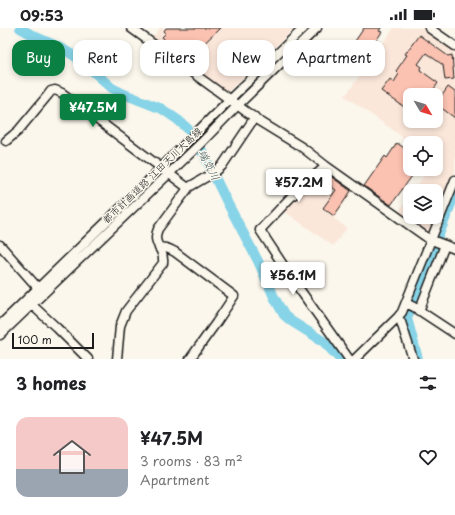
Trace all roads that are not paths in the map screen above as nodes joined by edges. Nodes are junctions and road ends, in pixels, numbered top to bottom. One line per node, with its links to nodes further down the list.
1 (131, 28): 6 (street)
2 (304, 28): 6 (street, 都市計画道路 江田天川大島線)
3 (317, 28): 7 (street, 都市計画道路 江田天川大島線)
4 (429, 28): 5 (street)
5 (455, 46)
6 (230, 99): 7 (street); 11 (street, 都市計画道路 江田天川大島線)
7 (238, 105): 8 (street); 12 (street, 都市計画道路 江田天川大島線)
8 (255, 117): 10 (street); 14 (street)
9 (6, 141): 11 (street)
10 (326, 166): 15 (street); 29 (street)
11 (162, 168): 12 (street); 19 (street, 都市計画道路 江田天川大島線)
12 (169, 173): 14 (street); 20 (street, 都市計画道路 江田天川大島線)
13 (455, 180): 15 (street)
14 (188, 188): 17 (street)
15 (437, 242): 18 (street); 21 (street); 21 (street)
16 (0, 245): 19 (street)
17 (160, 248): 27 (street); 28 (street)
18 (455, 249)
19 (38, 288): 23 (street, 都市計画道路 江田天川大島線)
20 (32, 305): 25 (street, 都市計画道路 江田天川大島線); 26 (street)
21 (413, 307): 22 (street); 24 (street)
22 (398, 317): 30 (street); 31 (street)
23 (0, 325)
24 (455, 334)
25 (0, 335)
26 (88, 359)
27 (117, 359)
28 (190, 359)
29 (349, 359)
30 (355, 359)
31 (413, 359)

